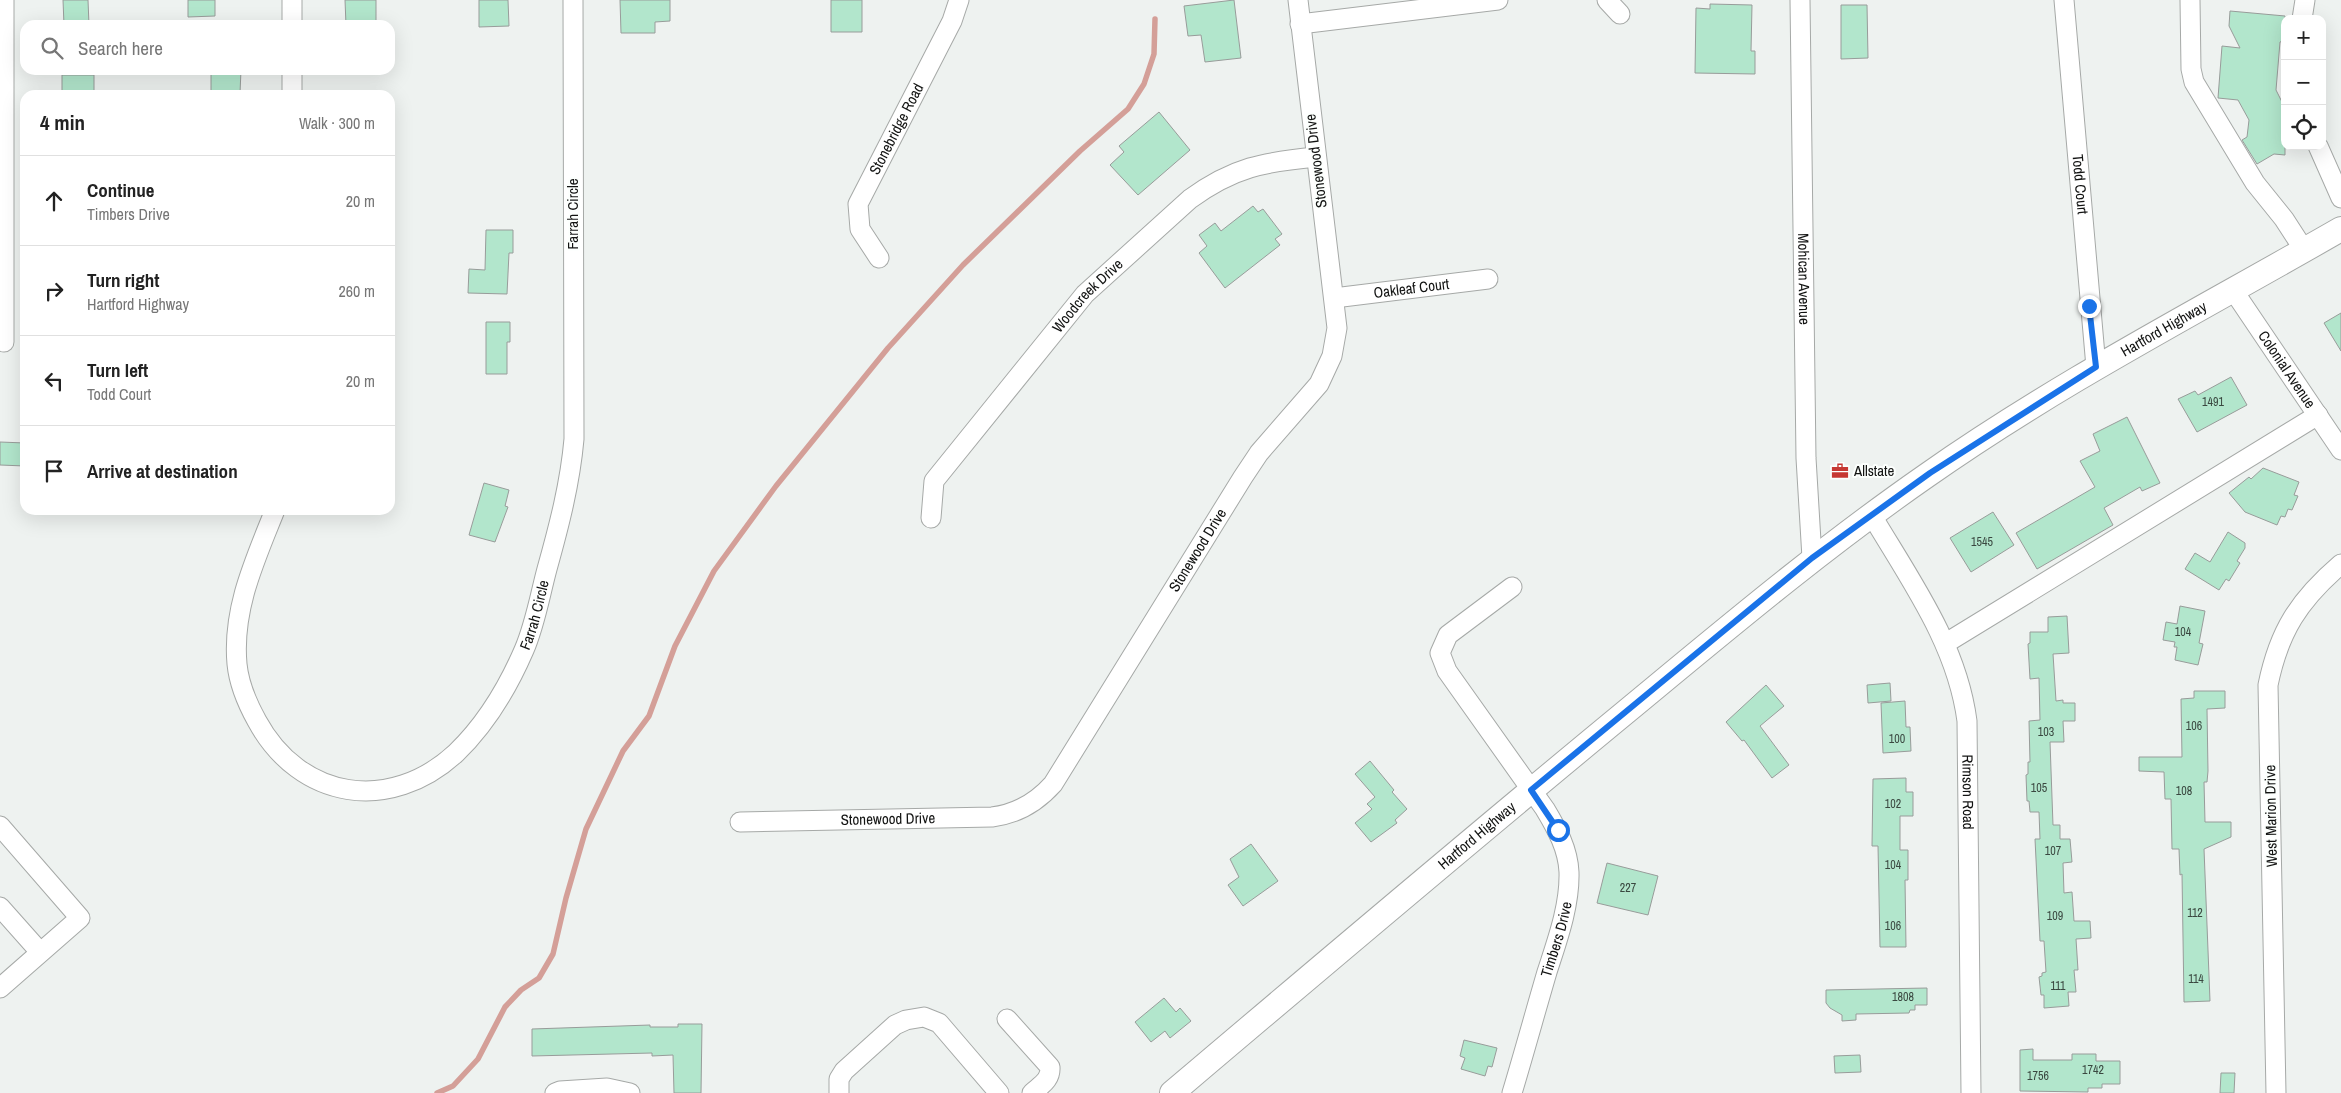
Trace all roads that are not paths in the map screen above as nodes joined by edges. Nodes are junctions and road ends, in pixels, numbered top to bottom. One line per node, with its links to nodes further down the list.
1 (4, 0): 27 (street)
2 (292, 0): 14 (street)
3 (573, 0): 32 (street, Farrah Circle)
4 (959, 0): 23 (street, Stonebridge Road)
5 (1298, 0): 15 (street, Stonewood Drive)
6 (1498, 0): 15 (street)
7 (1607, 0): 12 (street)
8 (1800, 0): 34 (street, Mohican Avenue)
9 (2064, 0): 28 (street, Todd Court)
10 (2190, 0): 22 (street)
11 (2305, 0): 13 (street)
12 (1620, 14)
13 (2303, 15)
14 (292, 20)
15 (1300, 24): 19 (street, Stonewood Drive)
16 (292, 75): 17 (street)
17 (292, 90)
18 (2320, 150): 20 (street)
19 (1316, 156): 26 (street, Stonewood Drive); 33 (street, Woodcreek Drive)
20 (2341, 198)
21 (2341, 228): 22 (main road, Hartford Highway)
22 (2304, 250): 25 (main road, Hartford Highway)
23 (879, 258)
24 (1488, 279): 26 (street, Oakleaf Court)
25 (2233, 290): 28 (main road, Hartford Highway); 29 (street, Colonial Avenue)
26 (1334, 298): 39 (street, Stonewood Drive)
27 (4, 342)
28 (2096, 367): 31 (main road, Hartford Highway)
29 (2318, 416): 30 (street, Colonial Avenue); 37 (street)
30 (2341, 450)
31 (1871, 514): 34 (main road, Hartford Highway); 37 (street, Rimson Road)
32 (273, 515)
33 (931, 518)
34 (1812, 558): 38 (main road, Hartford Highway)
35 (2341, 564): 53 (street, West Marion Drive)
36 (1512, 587): 38 (street, Timbers Drive)
37 (1946, 642): 52 (street, Rimson Road)
38 (1531, 790): 50 (main road, Hartford Highway); 51 (street, Timbers Drive)
39 (740, 822)
40 (0, 826): 42 (street)
41 (0, 907): 42 (street)
42 (40, 952): 43 (street)
43 (0, 988)
44 (1008, 1019): 49 (street)
45 (555, 1093): 46 (street)
46 (630, 1093)
47 (839, 1093): 48 (street)
48 (999, 1093)
49 (1032, 1093)
50 (1172, 1093)
51 (1512, 1093)
52 (1970, 1093)
53 (2276, 1093)

